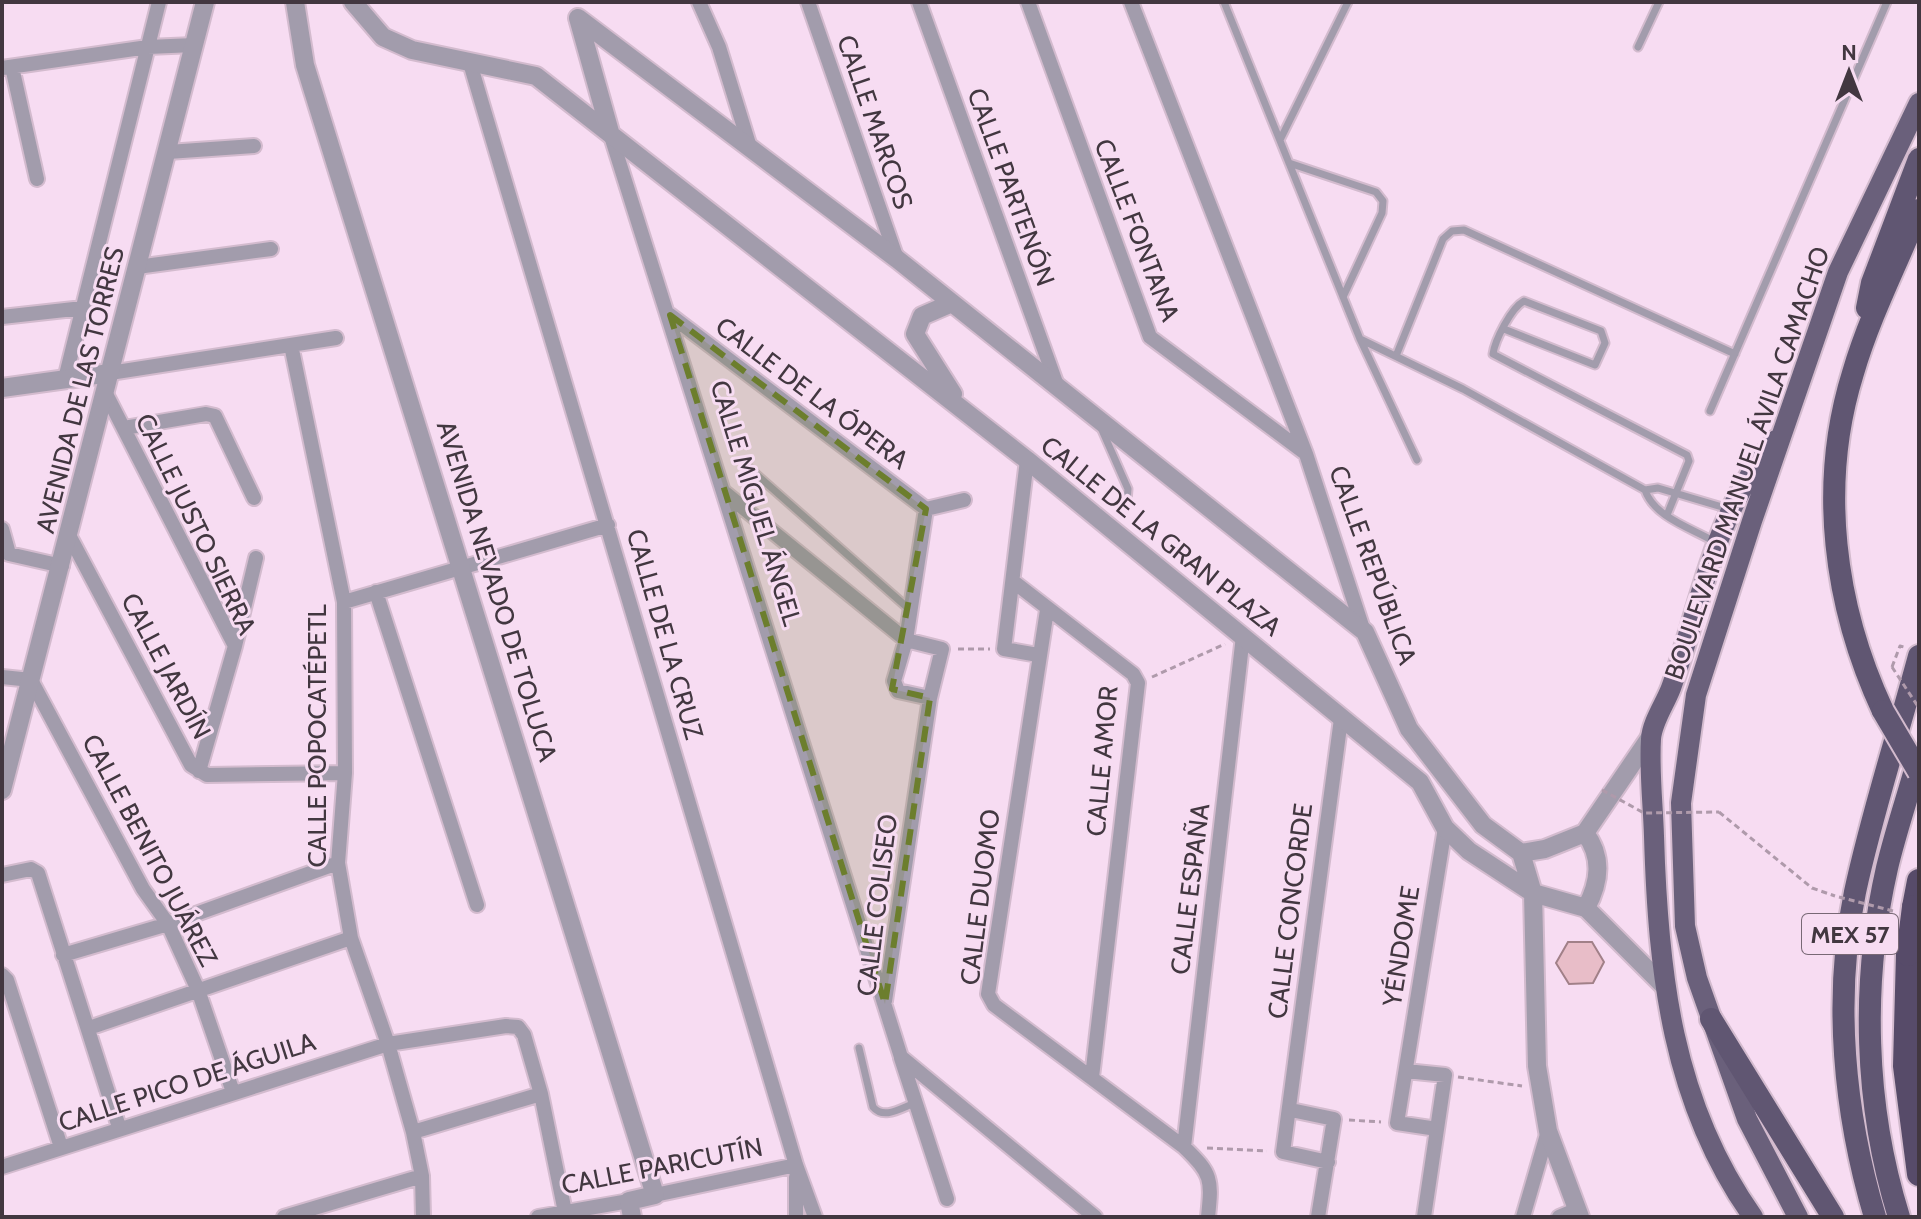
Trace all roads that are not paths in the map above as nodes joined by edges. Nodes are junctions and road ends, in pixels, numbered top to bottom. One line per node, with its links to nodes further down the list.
1 (159, 2): 17 (street, AVENIDA DE LAS TORRES)
2 (205, 2): 16 (street, AVENIDA DE LAS TORRES)
3 (295, 2): 74 (street, AVENIDA NEVADO DE TOLUCA)
4 (353, 2): 19 (street, CALLE DE LA GRAN PLAZA)
5 (699, 2): 24 (street)
6 (808, 2): 32 (street, CALLE MARCOS)
7 (919, 2): 49 (street, CALLE PARTENÓN)
8 (1028, 2): 55 (street, CALLE FONTANA)
9 (1120, 2): 14 (street)
10 (1224, 2): 23 (lane)
11 (1348, 2): 23 (lane)
12 (1659, 2): 18 (lane)
13 (1887, 2): 43 (lane)
14 (1134, 8): 55 (street, CALLE REPÚBLICA)
15 (576, 10): 22 (street, CALLE MIGUEL ÁNGEL); 24 (street, CALLE DE LA GRAN PLAZA)
16 (194, 45): 17 (street); 26 (street, AVENIDA DE LAS TORRES)
17 (148, 47): 20 (street); 36 (street, AVENIDA DE LAS TORRES)
18 (1638, 47)
19 (470, 63): 22 (street, CALLE DE LA GRAN PLAZA); 68 (street, CALLE DE LA CRUZ)
20 (7, 67): 29 (street)
21 (1919, 103): 54 (main road, BOULEVARD MANUEL ÁVILA CAMACHO)
22 (610, 132): 37 (street, CALLE MIGUEL ÁNGEL); 50 (street, CALLE DE LA GRAN PLAZA)
23 (1280, 140): 28 (lane)
24 (749, 144): 32 (street, CALLE DE LA GRAN PLAZA)
25 (254, 146): 26 (street)
26 (168, 152): 33 (street, AVENIDA DE LAS TORRES)
27 (1919, 159): 45 (highway)
28 (1289, 163): 34 (lane); 34 (lane)
29 (37, 179)
30 (1919, 210): 45 (highway)
31 (271, 249): 33 (street)
32 (897, 259): 35 (street, CALLE DE LA GRAN PLAZA)
33 (137, 267): 47 (street, AVENIDA DE LAS TORRES)
34 (1343, 297): 41 (lane)
35 (952, 303): 49 (street, CALLE DE LA GRAN PLAZA); 50 (street)
36 (83, 308): 38 (street); 46 (street, AVENIDA DE LAS TORRES)
37 (670, 315): 60 (street, CALLE MIGUEL ÁNGEL); 65 (street, CALLE DE LA ÓPERA)
38 (2, 317)
39 (1504, 329): 39 (lane); 61 (lane)
40 (336, 338): 42 (street)
41 (1360, 339): 44 (lane); 57 (lane)
42 (291, 345): 47 (street); 77 (street, CALLE POPOCATÉPETL)
43 (1735, 354): 44 (lane); 51 (lane)
44 (1396, 356): 59 (lane)
45 (1853, 372): 93 (highway, bridge)
46 (65, 379): 47 (street); 48 (street)
47 (107, 382): 53 (street, CALLE JUSTO SIERRA); 70 (street, AVENIDA DE LAS TORRES)
48 (2, 388)
49 (1058, 388): 52 (street, CALLE DE LA GRAN PLAZA)
50 (963, 410): 56 (street, CALLE DE LA GRAN PLAZA)
51 (1710, 411)
52 (1098, 421): 64 (lane); 80 (street, CALLE DE LA GRAN PLAZA)
53 (124, 428): 62 (street); 83 (street, CALLE JUSTO SIERRA)
54 (1784, 430): 66 (main road); 113 (main road, BOULEVARD MANUEL ÁVILA CAMACHO)
55 (1306, 454): 80 (street, CALLE REPÚBLICA)
56 (1027, 460): 75 (street); 81 (street, CALLE DE LA GRAN PLAZA)
57 (1417, 460)
58 (749, 468): 78 (lane)
59 (1645, 490): 61 (lane); 67 (lane)
60 (725, 492): 82 (street); 112 (street, CALLE MIGUEL ÁNGEL)
61 (1676, 494): 66 (lane); 67 (lane)
62 (254, 498)
63 (964, 500): 65 (street)
64 (1121, 506)
65 (926, 509): 78 (street)
66 (1732, 510): 71 (main road)
67 (1667, 515): 71 (lane)
68 (608, 525): 74 (street); 132 (street, CALLE DE LA CRUZ)
69 (2, 531): 73 (street)
70 (70, 537): 73 (street, AVENIDA DE LAS TORRES); 92 (street, CALLE JARDÍN)
71 (1717, 543): 90 (main road)
72 (256, 558): 83 (street)
73 (62, 566): 87 (street, AVENIDA DE LAS TORRES)
74 (463, 567): 76 (street); 136 (street, AVENIDA NEVADO DE TOLUCA)
75 (1014, 582): 79 (street, CALLE AMOR); 85 (street)
76 (376, 592): 77 (street); 103 (street)
77 (344, 602): 94 (street, CALLE POPOCATÉPETL)
78 (910, 610): 82 (street)
79 (1047, 610): 85 (street, CALLE DUOMO); 119 (street, CALLE AMOR)
80 (1365, 632): 98 (street, CALLE REPÚBLICA)
81 (1243, 636): 89 (street, CALLE DE LA GRAN PLAZA); 130 (street, CALLE ESPAÑA)
82 (906, 640): 88 (street); 88 (street, CALLE COLISEO)
83 (235, 646): 92 (street, CALLE JUSTO SIERRA)
84 (1909, 651): 155 (highway, MEX 57)
85 (1038, 655): 119 (street, CALLE DUOMO)
86 (2, 677): 87 (street)
87 (31, 680): 95 (street, AVENIDA DE LAS TORRES); 106 (street, CALLE BENITO JUÁREZ)
88 (930, 698): 112 (street, CALLE COLISEO)
89 (1341, 719): 96 (street, CALLE DE LA GRAN PLAZA); 123 (street, CALLE CONCORDE)
90 (1651, 736): 97 (street); 110 (main road)
91 (1919, 756): 156 (highway, MEX 57)
92 (199, 771): 94 (street, CALLE JARDÍN)
93 (1919, 772)
94 (345, 773): 99 (street, CALLE POPOCATÉPETL)
95 (2, 790)
96 (1445, 828): 102 (street, CALLE DE LA GRAN PLAZA); 118 (street, YÉNDOME)
97 (1585, 833): 98 (street); 104 (street)
98 (1521, 853): 102 (street)
99 (338, 863): 106 (street); 107 (street, CALLE POPOCATÉPETL)
100 (2, 875): 108 (street)
101 (1919, 881): 134 (highway, bridge)
102 (1533, 893): 104 (street, CALLE DE LA GRAN PLAZA); 127 (street)
103 (477, 905)
104 (1586, 908): 110 (street, CALLE DE LA GRAN PLAZA)
105 (1912, 920): 125 (main road)
106 (168, 924): 108 (street); 111 (street, CALLE BENITO JUÁREZ)
107 (351, 938): 111 (street); 115 (street, CALLE POPOCATÉPETL)
108 (63, 955): 114 (street)
109 (2, 975): 129 (street)
110 (1663, 985): 152 (main road)
111 (198, 990): 114 (street); 120 (street, CALLE BENITO JUÁREZ)
112 (885, 1004): 117 (street, CALLE COLISEO)
113 (1711, 1019): 153 (main road, BOULEVARD MANUEL ÁVILA CAMACHO); 154 (highway)
114 (89, 1028): 124 (street)
115 (388, 1044): 120 (street, CALLE PICO DE ÁGUILA); 121 (street, CALLE PICO DE ÁGUILA); 128 (street, CALLE POPOCATÉPETL)
116 (859, 1048): 122 (lane)
117 (901, 1057): 122 (street, CALLE COLISEO); 146 (street)
118 (1406, 1071): 126 (street); 126 (street)
119 (1092, 1077): 130 (street, CALLE DUOMO)
120 (233, 1092): 124 (street, CALLE PICO DE ÁGUILA)
121 (541, 1094): 128 (street); 139 (street)
122 (915, 1103): 137 (street, CALLE COLISEO)
123 (1291, 1110): 131 (street); 131 (street)
124 (119, 1127): 129 (street, CALLE PICO DE ÁGUILA)
125 (1919, 1128)
126 (1437, 1129): 149 (street)
127 (1548, 1131): 140 (street); 150 (street)
128 (413, 1132): 135 (street, CALLE POPOCATÉPETL)
129 (61, 1147): 133 (street, CALLE PICO DE ÁGUILA)
130 (1184, 1147): 147 (street, CALLE DUOMO)
131 (1328, 1162): 148 (street)
132 (796, 1165): 136 (street, CALLE PARICUTÍN); 144 (street); 145 (street, CALLE DE LA CRUZ)
133 (2, 1167)
134 (1919, 1174)
135 (422, 1176): 142 (street); 143 (street, CALLE POPOCATÉPETL)
136 (655, 1195): 138 (street, CALLE PARICUTÍN)
137 (947, 1199)
138 (630, 1209): 139 (street, CALLE PARICUTÍN)
139 (565, 1212): 141 (street, CALLE PARICUTÍN)
140 (1579, 1213): 151 (street)
141 (544, 1216)
142 (284, 1217)
143 (423, 1217)
144 (796, 1217)
145 (815, 1217)
146 (1095, 1217)
147 (1208, 1217)
148 (1318, 1217)
149 (1424, 1217)
150 (1523, 1217)
151 (1559, 1217)
152 (1753, 1217)
153 (1798, 1217)
154 (1833, 1217)
155 (1875, 1217)
156 (1899, 1217)

